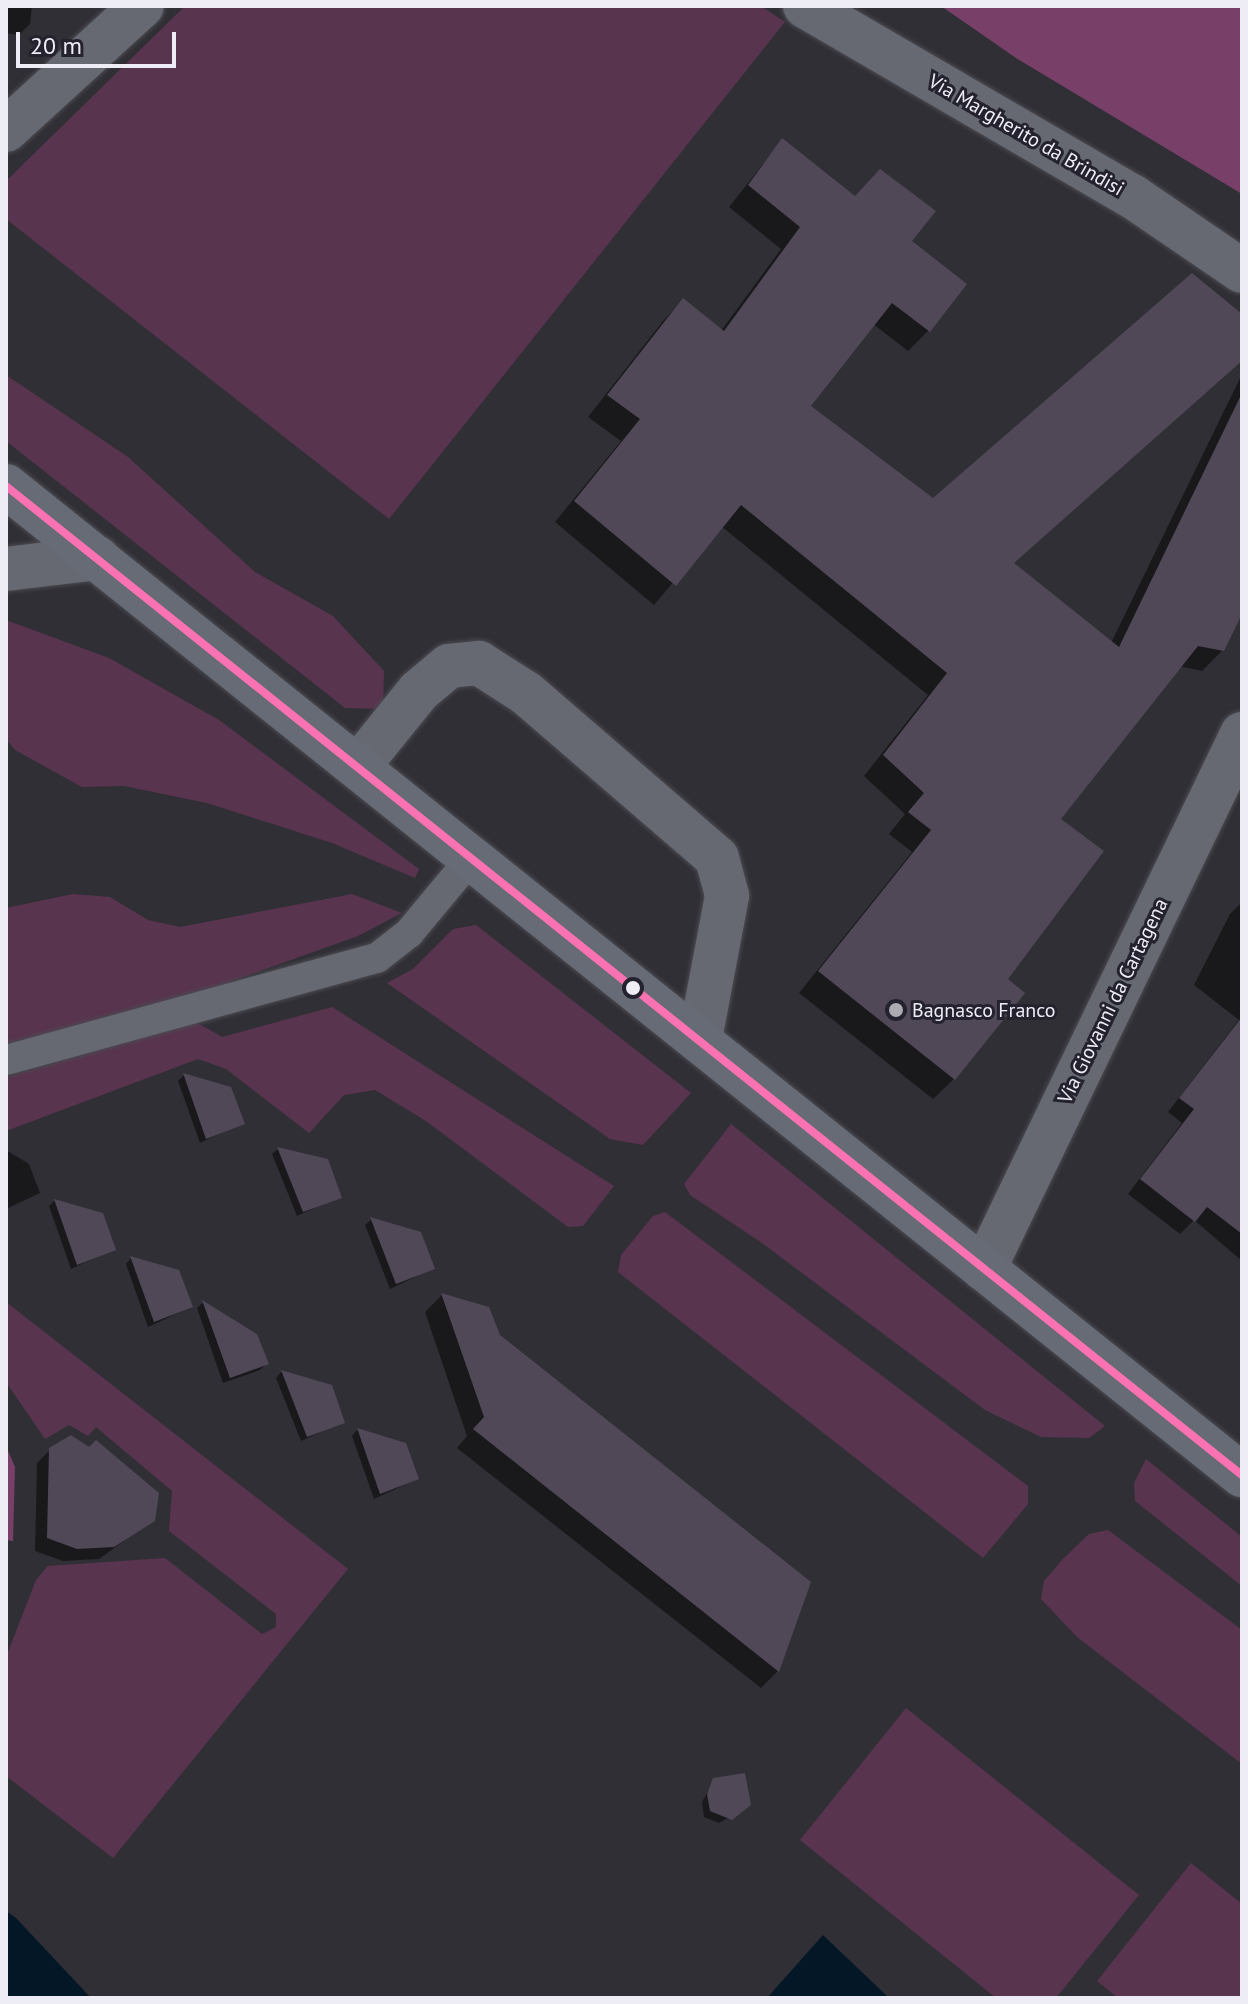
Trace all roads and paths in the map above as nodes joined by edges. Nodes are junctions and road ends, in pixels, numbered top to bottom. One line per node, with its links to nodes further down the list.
1 (142, 6): 3 (street)
2 (805, 6): 4 (street, Via Margherito da Brindisi)
3 (6, 130)
4 (1242, 271)
5 (6, 486): 6 (main road)
6 (97, 558): 7 (street); 9 (main road)
7 (6, 569)
8 (1242, 734): 13 (street, Via Giovanni da Cartagena)
9 (360, 764): 10 (main road); 11 (street)
10 (472, 857): 11 (main road); 12 (lane)
11 (700, 1039): 13 (main road)
12 (6, 1060)
13 (984, 1269): 14 (main road)
14 (1242, 1475)

